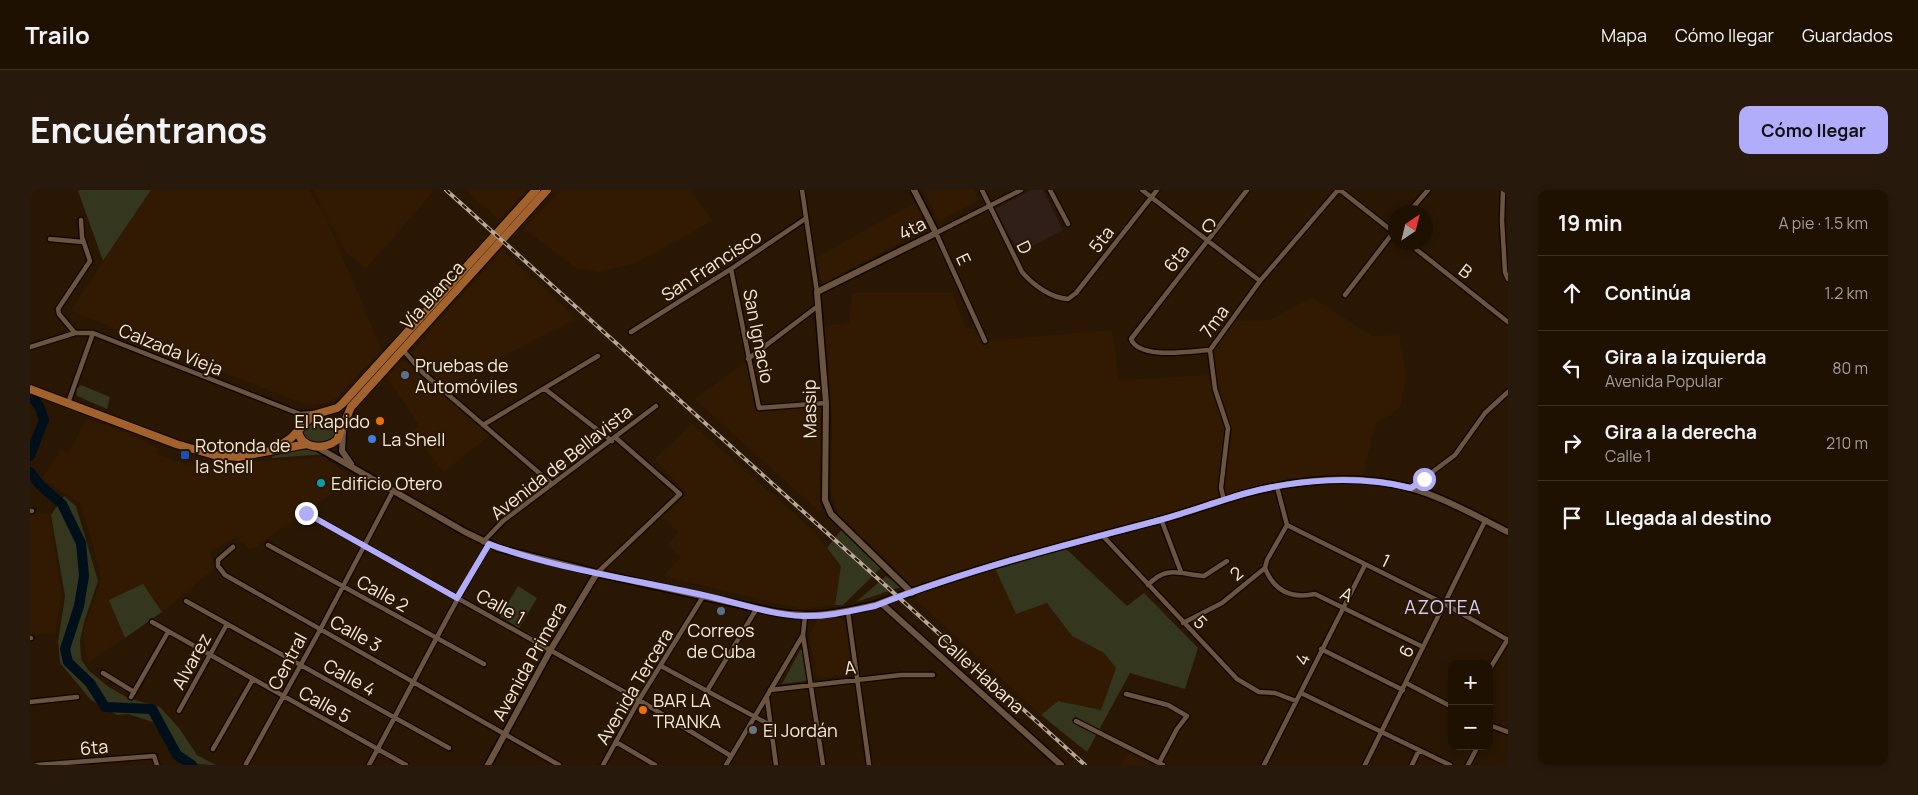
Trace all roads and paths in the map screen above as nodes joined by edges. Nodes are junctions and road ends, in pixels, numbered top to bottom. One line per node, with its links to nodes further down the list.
1 (536, 190): 50 (main road, Vía Blanca)
2 (547, 190): 40 (main road, Vía Blanca)
3 (914, 190): 21 (main road, E)
4 (982, 190): 16 (street, D)
5 (1020, 190): 16 (street, 4ta)
6 (1050, 190): 19 (street)
7 (1142, 190): 14 (street, C)
8 (1157, 190): 14 (street, 5ta)
9 (1247, 190): 24 (street, 6ta)
10 (1339, 190): 20 (street); 29 (street, 7ma)
11 (1428, 190): 15 (street)
12 (1503, 190): 28 (street)
13 (804, 191): 17 (street, Massip)
14 (1151, 198): 24 (street, C); 32 (street, 5ta)
15 (1415, 205)
16 (990, 206): 21 (street, 4ta); 32 (street, D)
17 (805, 219): 27 (street, San Francisco); 30 (street, Massip)
18 (81, 220): 25 (street)
19 (1068, 224)
20 (1388, 226)
21 (936, 233): 30 (main road, 4ta); 38 (street, E)
22 (50, 240): 25 (street)
23 (1388, 240): 31 (street)
24 (1207, 241): 29 (street, C); 41 (street, 6ta)
25 (84, 242): 36 (street)
26 (1417, 250): 34 (street, B)
27 (731, 269): 35 (street, San Francisco); 43 (street, San Ignacio)
28 (1508, 279)
29 (1260, 281): 41 (street, 7ma)
30 (817, 292): 33 (main road, Massip)
31 (1345, 295)
32 (1062, 299)
33 (818, 306): 43 (street); 48 (main road, Massip)
34 (1508, 322)
35 (631, 332)
36 (75, 333): 37 (street, Calzada Vieja); 39 (street, Calzada Vieja)
37 (93, 333): 47 (street); 51 (street, Calzada Vieja)
38 (985, 341)
39 (30, 347)
40 (403, 350): 52 (main road, Vía Blanca); 53 (street)
41 (1210, 350): 65 (street, 7ma)
42 (598, 356): 45 (street)
43 (748, 359): 48 (street, San Ignacio)
44 (30, 389): 47 (main road)
45 (545, 389): 53 (street); 56 (street)
46 (1508, 392): 63 (street)
47 (68, 403): 59 (main road)
48 (826, 403): 83 (main road, Massip)
49 (656, 406): 56 (street, Avenida de Bellavista)
50 (328, 410): 51 (street, Calzada Vieja); 52 (main road); 54 (main road)
51 (300, 414): 54 (street)
52 (344, 422): 55 (main road)
53 (482, 424): 61 (street)
54 (300, 428): 57 (main road); 59 (main road)
55 (343, 430): 58 (main road); 60 (main road)
56 (614, 440): 61 (street, Avenida de Bellavista); 80 (street)
57 (307, 444): 58 (main road); 59 (main road)
58 (317, 447): 60 (main road)
59 (272, 450)
60 (357, 470): 64 (main road)
61 (552, 484): 72 (street, Avenida de Bellavista)
62 (1277, 487): 63 (main road); 65 (main road); 69 (street)
63 (1411, 488): 68 (main road)
64 (393, 491): 72 (main road); 74 (street, Central)
65 (1224, 500): 67 (main road)
66 (306, 513): 74 (street, Calle 1)
67 (1161, 519): 71 (main road); 79 (street)
68 (1485, 520): 70 (main road); 88 (street, 6)
69 (1287, 526): 77 (street, 1); 78 (street, 2)
70 (1508, 532)
71 (1102, 535): 81 (street, 5); 83 (main road)
72 (486, 543): 80 (main road); 85 (street, Avenida de Bellavista)
73 (268, 545): 82 (street, Calle 2)
74 (363, 546): 82 (street, Central); 85 (street, Calle 1)
75 (233, 547): 96 (street, Calle 3)
76 (1227, 561): 79 (street)
77 (1365, 565): 88 (street, 1); 90 (street, 4)
78 (1265, 568): 90 (street, A); 94 (street, 2)
79 (1181, 572): 81 (street)
80 (597, 573): 84 (main road); 102 (main road, Avenida Primera)
81 (1148, 585): 94 (street, 5)
82 (343, 587): 96 (street, Central); 99 (street, Calle 2)
83 (912, 593): 87 (main road)
84 (704, 595): 89 (main road); 108 (street, Avenida Tercera)
85 (457, 598): 99 (street, Avenida de Bellavista); 102 (street, Calle 1)
86 (186, 601): 95 (street, Calle 4)
87 (881, 603): 91 (main road); 160 (main road, Calle Habana)
88 (1445, 604): 100 (street, 1); 101 (street, 6)
89 (757, 608): 92 (main road); 119 (street)
90 (1343, 608): 101 (street, A); 103 (street, 4)
91 (848, 612): 92 (main road); 112 (street)
92 (805, 616): 98 (street)
93 (152, 622): 97 (street, Calle 5)
94 (1183, 623): 127 (street, 5)
95 (227, 624): 104 (street, Alvarez); 107 (street, Calle 4)
96 (320, 630): 107 (street, Central); 113 (street, Calle 3)
97 (168, 632): 104 (street, Calle 5); 118 (street)
98 (803, 634): 115 (street); 116 (street)
99 (438, 638): 106 (street, Calle 2); 113 (street, Avenida de Bellavista)
100 (1508, 639): 105 (street)
101 (1423, 647): 114 (street, 6)
102 (551, 649): 126 (street); 138 (main road, Avenida Primera)
103 (1321, 649): 117 (street); 120 (street, 4)
104 (210, 656): 111 (street, Calle 5); 130 (street, Alvarez)
105 (1493, 663)
106 (484, 664)
107 (301, 666): 124 (street, Central); 131 (street, Calle 4)
108 (661, 666): 119 (street); 126 (street, Avenida Tercera)
109 (103, 673): 118 (street)
110 (934, 675): 112 (street, A)
111 (253, 680): 124 (street, Calle 5); 141 (street)
112 (858, 680): 115 (street, A); 159 (street)
113 (415, 681): 131 (street, Avenida de Bellavista); 138 (street, Calle 3)
114 (1406, 683): 117 (street, 6); 129 (street)
115 (812, 686): 116 (street, A); 158 (street)
116 (770, 690): 122 (street)
117 (1403, 690): 136 (street, 6)
118 (134, 692): 123 (street)
119 (707, 692): 132 (street)
120 (1301, 693): 127 (street, 4); 136 (street)
121 (1126, 694): 147 (street)
122 (767, 696): 132 (street); 134 (street)
123 (131, 697)
124 (284, 697): 142 (street, Calle 5); 146 (street, Central)
125 (77, 698): 128 (street)
126 (640, 700): 139 (street, Avenida Tercera); 145 (street)
127 (1296, 701): 161 (street, 4)
128 (30, 702)
129 (1448, 705)
130 (179, 711)
131 (395, 717): 140 (street, Calle 4); 142 (street, Avenida de Bellavista)
132 (754, 718): 134 (street); 145 (street)
133 (1076, 721): 147 (street)
134 (770, 725): 157 (street)
135 (1493, 726): 137 (street)
136 (1381, 732): 143 (street); 162 (street, 6)
137 (1508, 732)
138 (506, 734): 152 (main road, Avenida Primera); 153 (street)
139 (616, 742): 154 (street, Avenida Tercera); 155 (street)
140 (449, 748)
141 (213, 749)
142 (378, 749): 150 (street, Avenida de Bellavista); 151 (street, Calle 5)
143 (1419, 750): 163 (street); 164 (street)
144 (1476, 750): 165 (street)
145 (731, 756): 156 (street)
146 (246, 764)
147 (1161, 764)
148 (37, 765): 149 (street, 6ta)
149 (157, 765)
150 (369, 765)
151 (406, 765)
152 (488, 765)
153 (559, 765)
154 (603, 765)
155 (655, 765)
156 (726, 765)
157 (776, 765)
158 (822, 765)
159 (869, 765)
160 (1061, 765)
161 (1264, 765)
162 (1365, 765)
163 (1412, 765)
164 (1450, 765)
165 (1468, 765)

